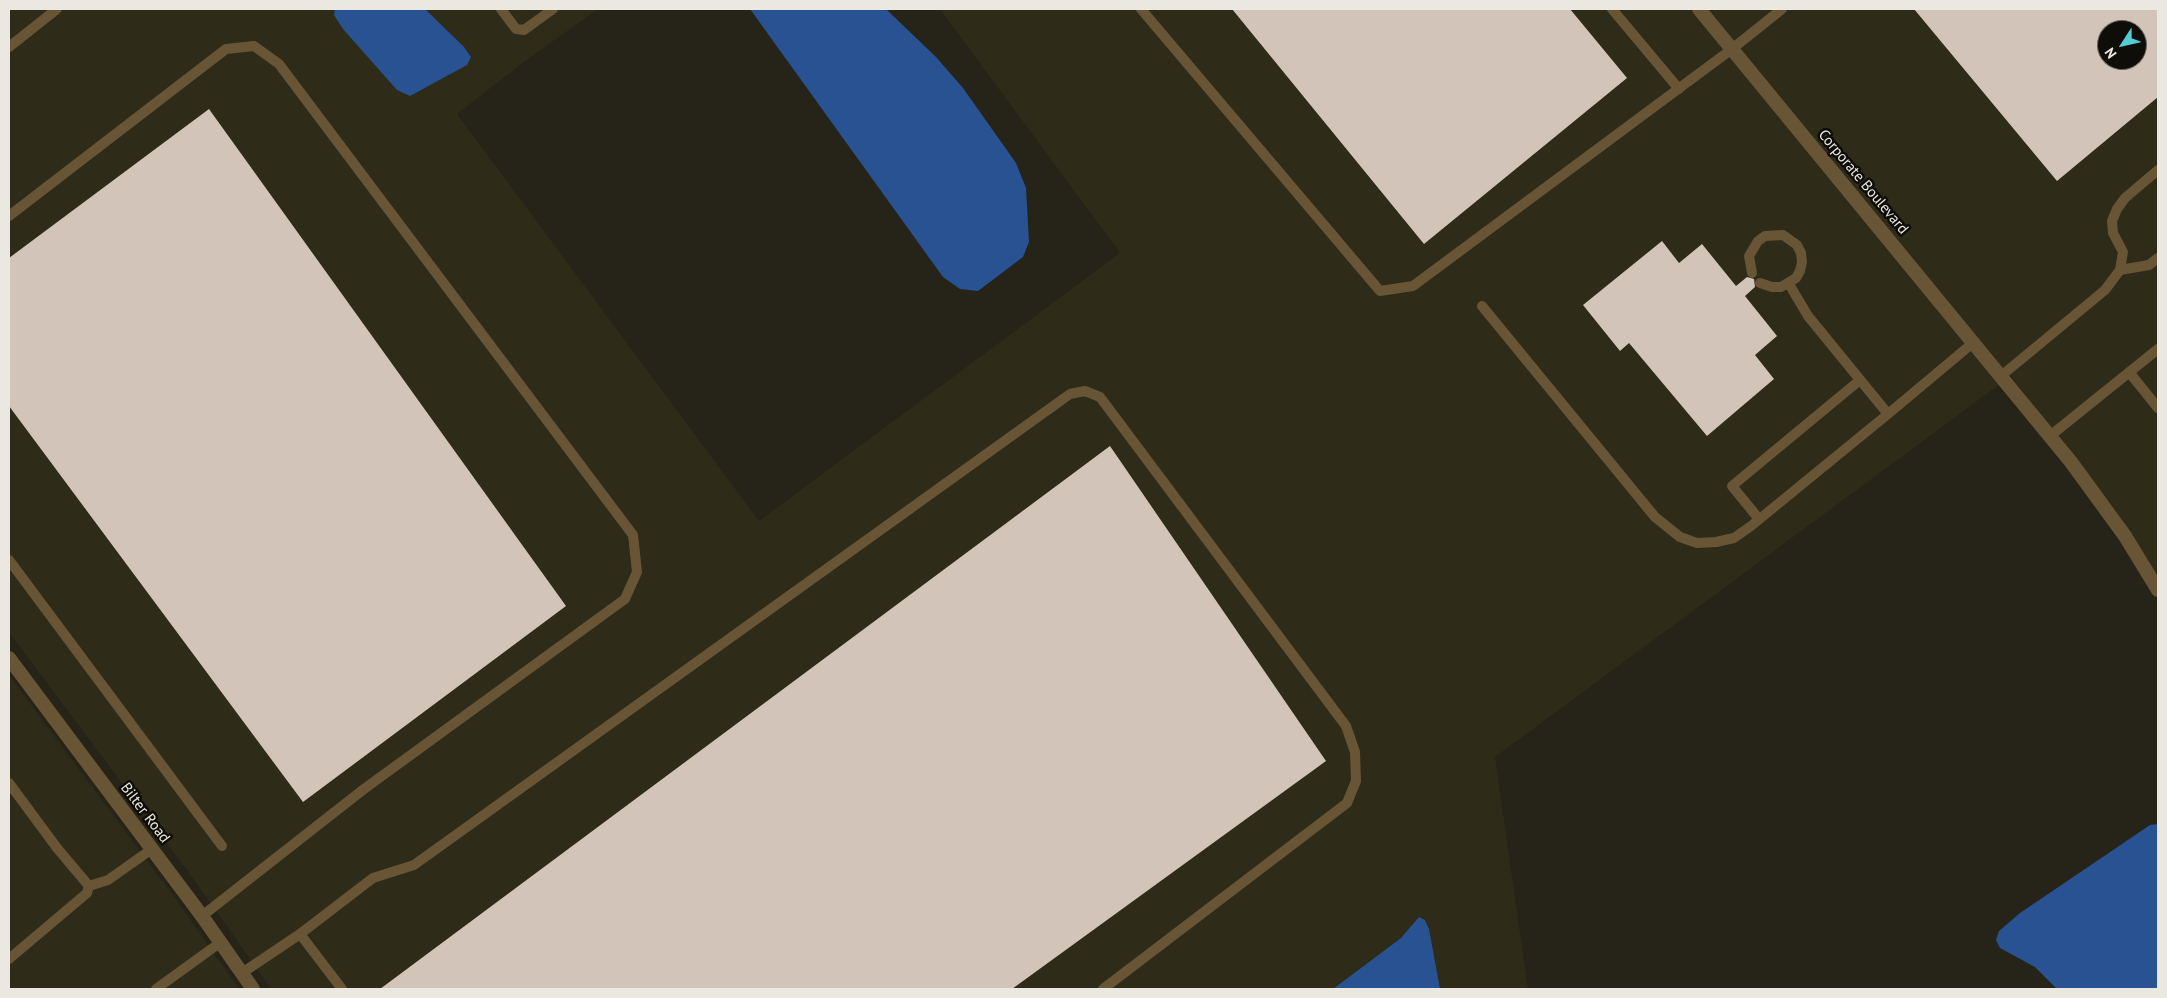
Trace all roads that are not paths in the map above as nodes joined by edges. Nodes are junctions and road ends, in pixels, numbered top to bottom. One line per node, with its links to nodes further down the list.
1 (57, 9): 8 (lane)
2 (501, 9): 3 (lane)
3 (553, 9)
4 (1141, 9): 10 (lane)
5 (1612, 9): 10 (lane)
6 (1699, 9): 9 (street, Corporate Boulevard)
7 (1782, 9): 9 (lane)
8 (9, 48)
9 (1732, 49): 10 (lane); 19 (street, Corporate Boulevard)
10 (1679, 89)
11 (2158, 170): 14 (lane)
12 (9, 216): 35 (lane)
13 (2158, 258): 14 (lane)
14 (2120, 270): 22 (lane)
15 (1752, 273): 17 (lane)
16 (1760, 283): 17 (lane)
17 (1789, 284): 23 (lane)
18 (1482, 306): 27 (lane)
19 (1974, 342): 22 (street, Corporate Boulevard); 25 (lane)
20 (2158, 349): 21 (lane)
21 (2129, 372): 24 (lane); 26 (lane)
22 (2001, 376): 26 (street, Corporate Boulevard)
23 (1860, 380): 25 (lane); 27 (lane)
24 (2158, 408)
25 (1888, 414): 27 (lane)
26 (2050, 436): 29 (street, Corporate Boulevard)
27 (1759, 519)
28 (9, 560): 32 (lane)
29 (2158, 590)
30 (9, 658): 33 (street, Bilter Road)
31 (9, 783): 34 (lane)
32 (222, 846)
33 (152, 850): 34 (lane); 35 (street, Bilter Road)
34 (89, 886): 38 (lane)
35 (202, 916): 37 (street, Bilter Road)
36 (300, 934): 39 (lane); 42 (lane); 43 (lane)
37 (221, 942): 39 (street, Bilter Road); 40 (lane)
38 (9, 959)
39 (242, 973): 41 (street, Bilter Road)
40 (156, 989)
41 (253, 989)
42 (342, 989)
43 (1103, 989)

